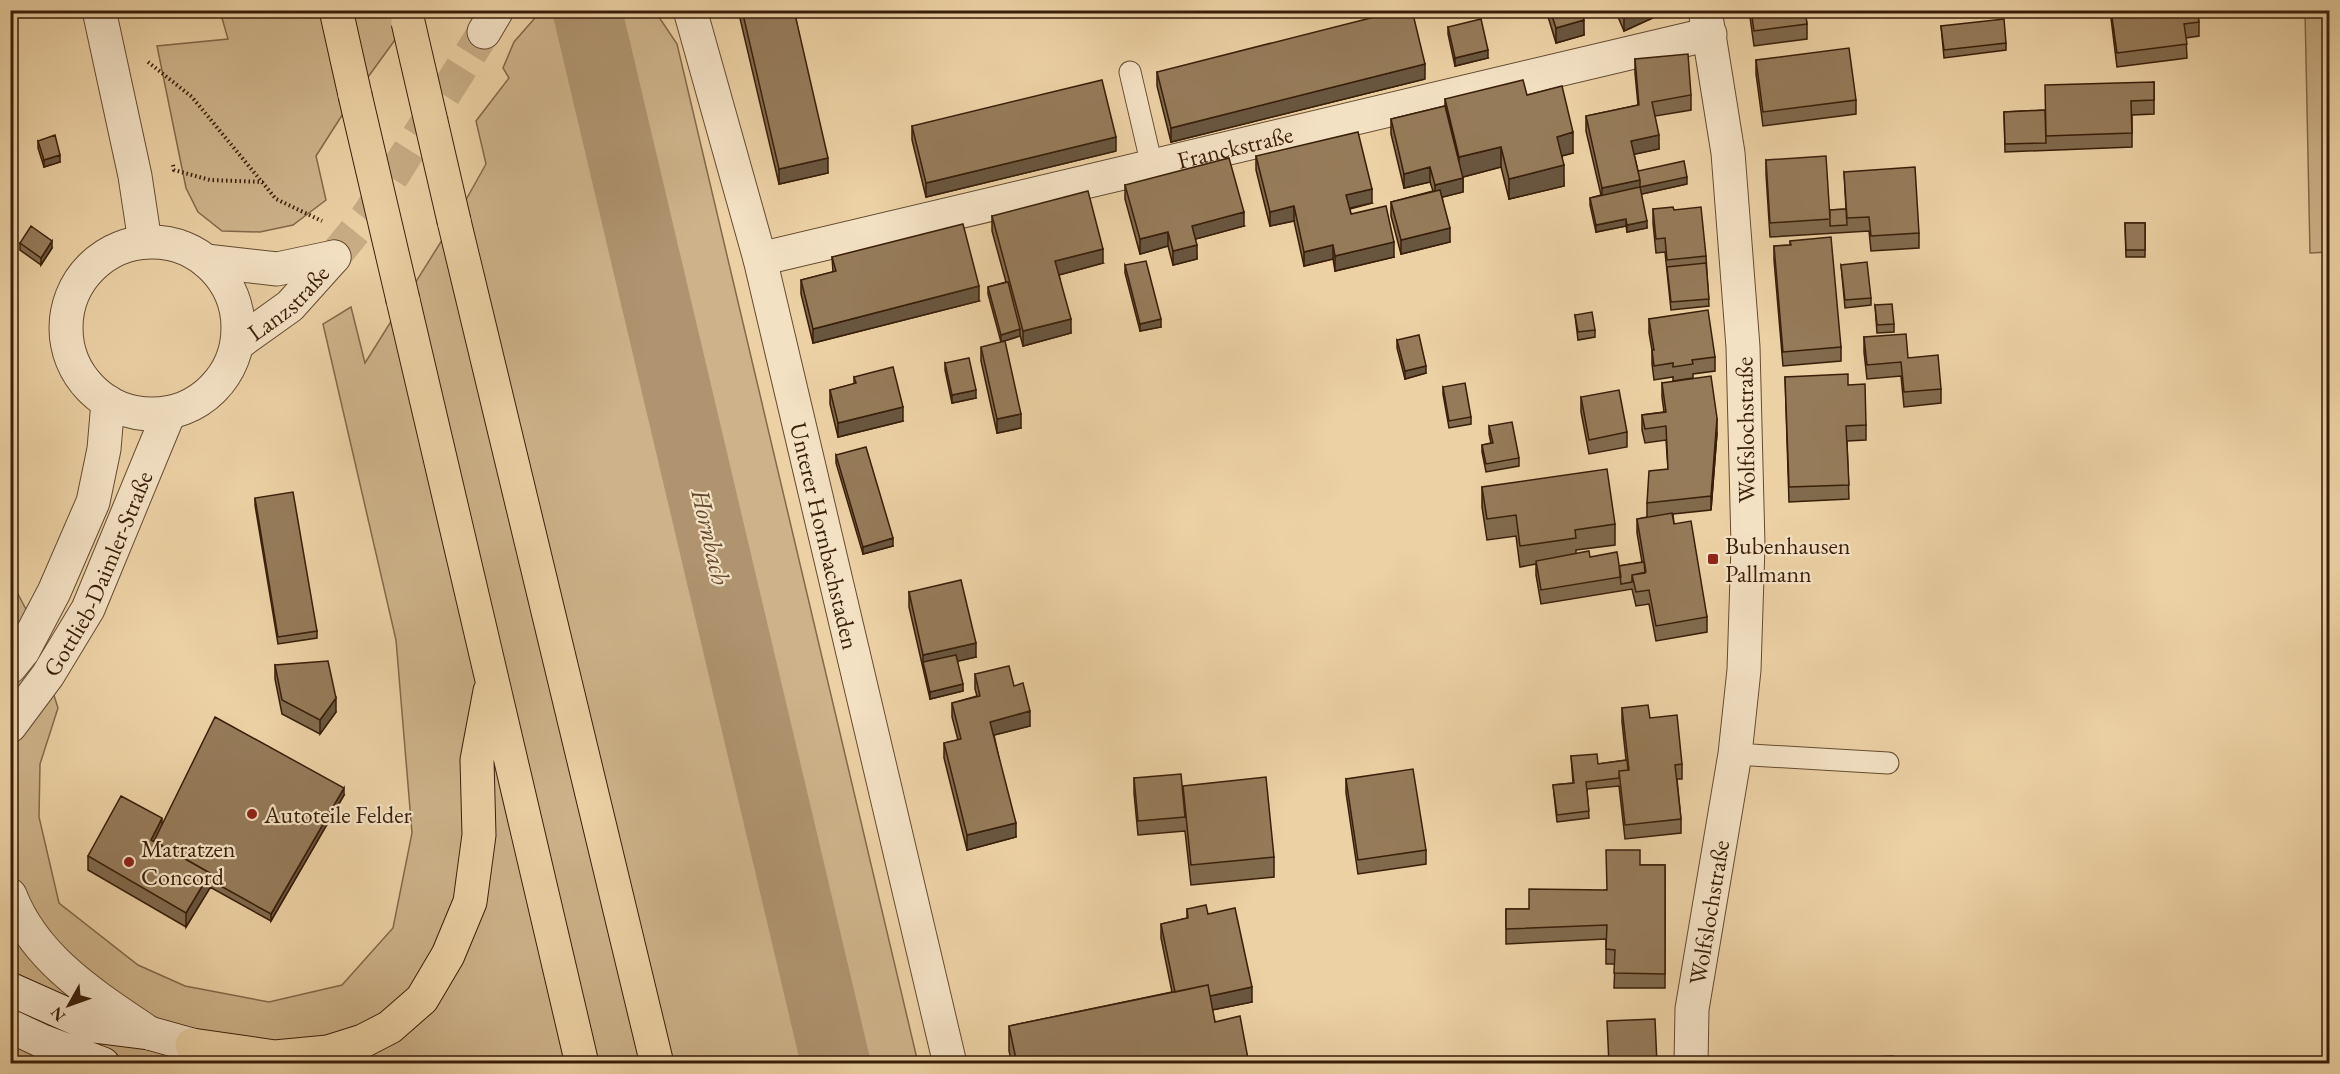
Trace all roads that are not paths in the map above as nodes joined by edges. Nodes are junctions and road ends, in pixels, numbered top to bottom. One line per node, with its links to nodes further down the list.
1 (99, 10): 8 (street)
2 (336, 10): 15 (highway, bridge)
3 (690, 10): 9 (street, Unterer Hornbachstaden)
4 (407, 16): 26 (highway, bridge)
5 (1708, 22): 7 (street, Franckstraße); 17 (street, Wolfslochstraße)
6 (1130, 72): 7 (lane)
7 (1152, 166): 9 (street, Franckstraße)
8 (145, 242): 10 (street); 12 (street)
9 (760, 259): 27 (street, Unterer Hornbachstaden)
10 (206, 261): 11 (street); 11 (street, Lanzstraße)
11 (237, 344): 13 (street)
12 (108, 402): 13 (street); 14 (street, Gottlieb-Daimler-Straße)
13 (169, 413): 16 (street, Gottlieb-Daimler-Straße)
14 (10, 667)
15 (493, 678): 23 (highway); 25 (highway)
16 (11, 727)
17 (1736, 754): 18 (lane); 28 (street, Wolfslochstraße)
18 (1888, 763)
19 (10, 895): 22 (street)
20 (10, 989): 22 (street)
21 (10, 1026): 24 (street)
22 (149, 1033): 23 (street)
23 (192, 1045)
24 (103, 1064)
25 (582, 1064)
26 (657, 1064)
27 (950, 1064)
28 (1691, 1064)

